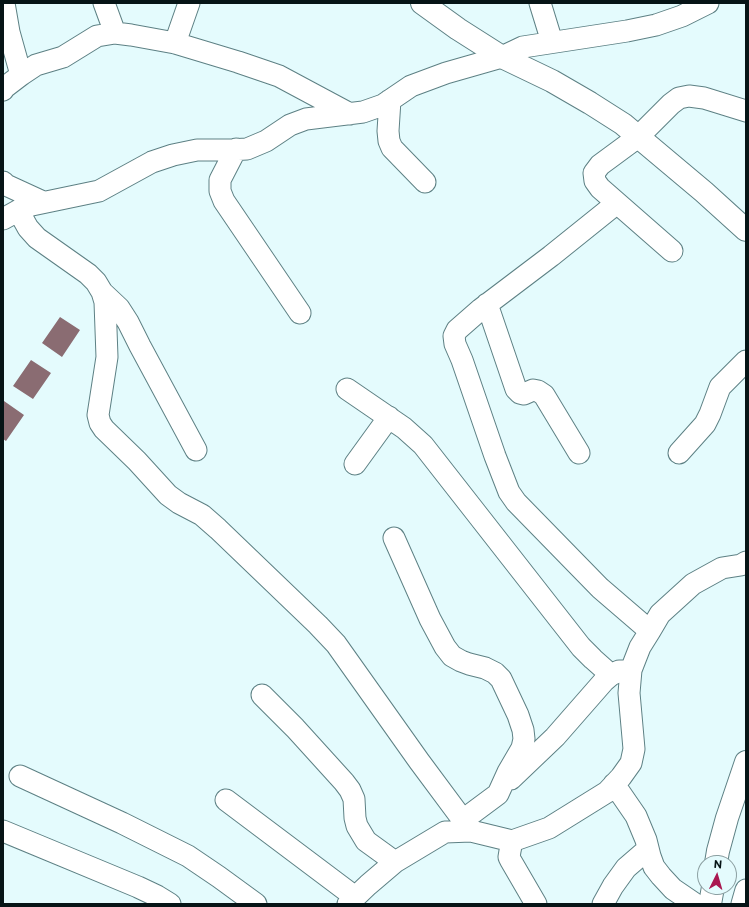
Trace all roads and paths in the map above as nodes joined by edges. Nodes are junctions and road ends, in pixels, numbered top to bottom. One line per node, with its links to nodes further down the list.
1 (4, 3): 11 (street)
2 (104, 3): 7 (street)
3 (189, 3): 9 (street)
4 (422, 3): 10 (highway)
5 (540, 3): 8 (street)
6 (708, 3): 8 (street)
7 (115, 33): 9 (street); 11 (street)
8 (552, 42): 10 (street)
9 (176, 43): 15 (street)
10 (502, 57): 13 (street); 16 (highway)
11 (21, 75): 12 (street)
12 (3, 90)
13 (390, 100): 15 (street); 19 (street)
14 (746, 111): 16 (street)
15 (350, 114): 17 (street)
16 (638, 137): 21 (street); 24 (highway)
17 (236, 150): 20 (street); 28 (street)
18 (3, 182): 20 (street)
19 (425, 182)
20 (43, 202): 22 (street)
21 (617, 203): 25 (street); 27 (street)
22 (21, 209): 23 (street); 26 (street)
23 (3, 219)
24 (746, 230)
25 (672, 251)
26 (102, 292): 32 (street); 47 (street)
27 (487, 304): 33 (street); 38 (street)
28 (300, 313)
29 (746, 361): 34 (street)
30 (347, 388): 31 (street)
31 (389, 417): 35 (street); 40 (street)
32 (196, 450)
33 (578, 453)
34 (679, 453)
35 (355, 464)
36 (394, 538): 45 (street)
37 (746, 562): 38 (street)
38 (650, 631): 39 (street)
39 (631, 670): 40 (street); 44 (street)
40 (611, 675): 45 (street)
41 (262, 694): 52 (street)
42 (746, 762): 51 (highway)
43 (20, 776): 56 (street)
44 (614, 784): 49 (street); 50 (street)
45 (499, 791): 47 (street)
46 (226, 800): 54 (street)
47 (467, 826): 49 (street); 52 (street)
48 (3, 831): 55 (street)
49 (512, 841): 57 (street)
50 (648, 849): 58 (street); 59 (street)
51 (717, 855)
52 (395, 862): 54 (street)
53 (746, 890): 60 (street)
54 (352, 901)
55 (170, 904)
56 (256, 904)
57 (536, 904)
58 (603, 904)
59 (695, 904)
60 (742, 904)

